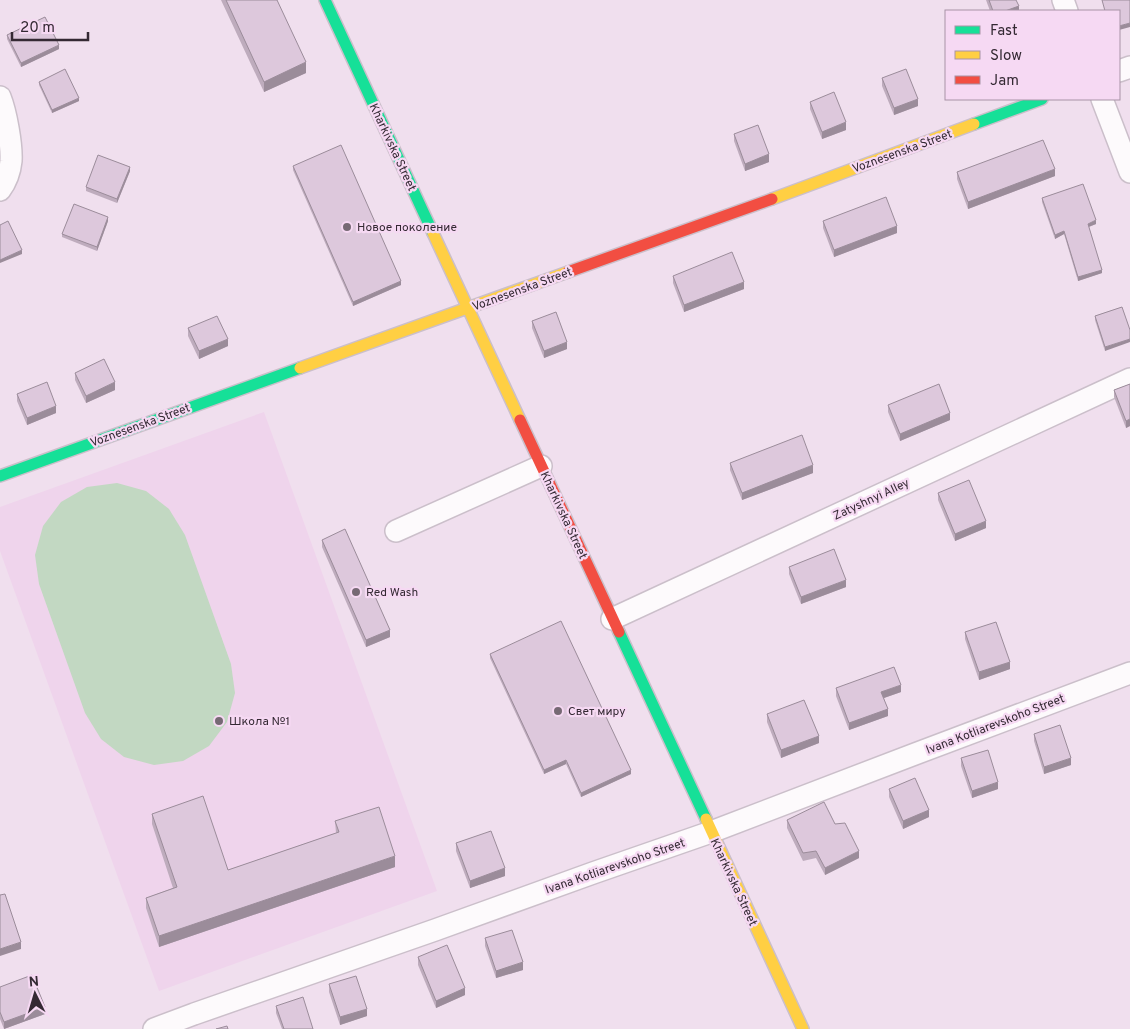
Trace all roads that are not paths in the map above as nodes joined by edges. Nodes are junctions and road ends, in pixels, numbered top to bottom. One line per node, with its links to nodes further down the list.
1 (325, 0): 7 (street, Kharkivska Street)
2 (0, 97): 6 (street)
3 (1039, 100): 7 (street, Voznesenska Street)
4 (1102, 100): 5 (street)
5 (1130, 172)
6 (0, 190)
7 (468, 308): 9 (street, Kharkivska Street); 10 (street, Voznesenska Street)
8 (1130, 379): 12 (street, Zatyshnyi Alley)
9 (541, 466): 11 (street); 12 (street, Kharkivska Street)
10 (0, 476)
11 (396, 531)
12 (612, 619): 14 (street, Kharkivska Street)
13 (1130, 673): 14 (street, Ivana Kotliarevskoho Street)
14 (711, 832): 15 (street, Ivana Kotliarevskoho Street); 16 (street, Kharkivska Street)
15 (154, 1029)
16 (803, 1029)

